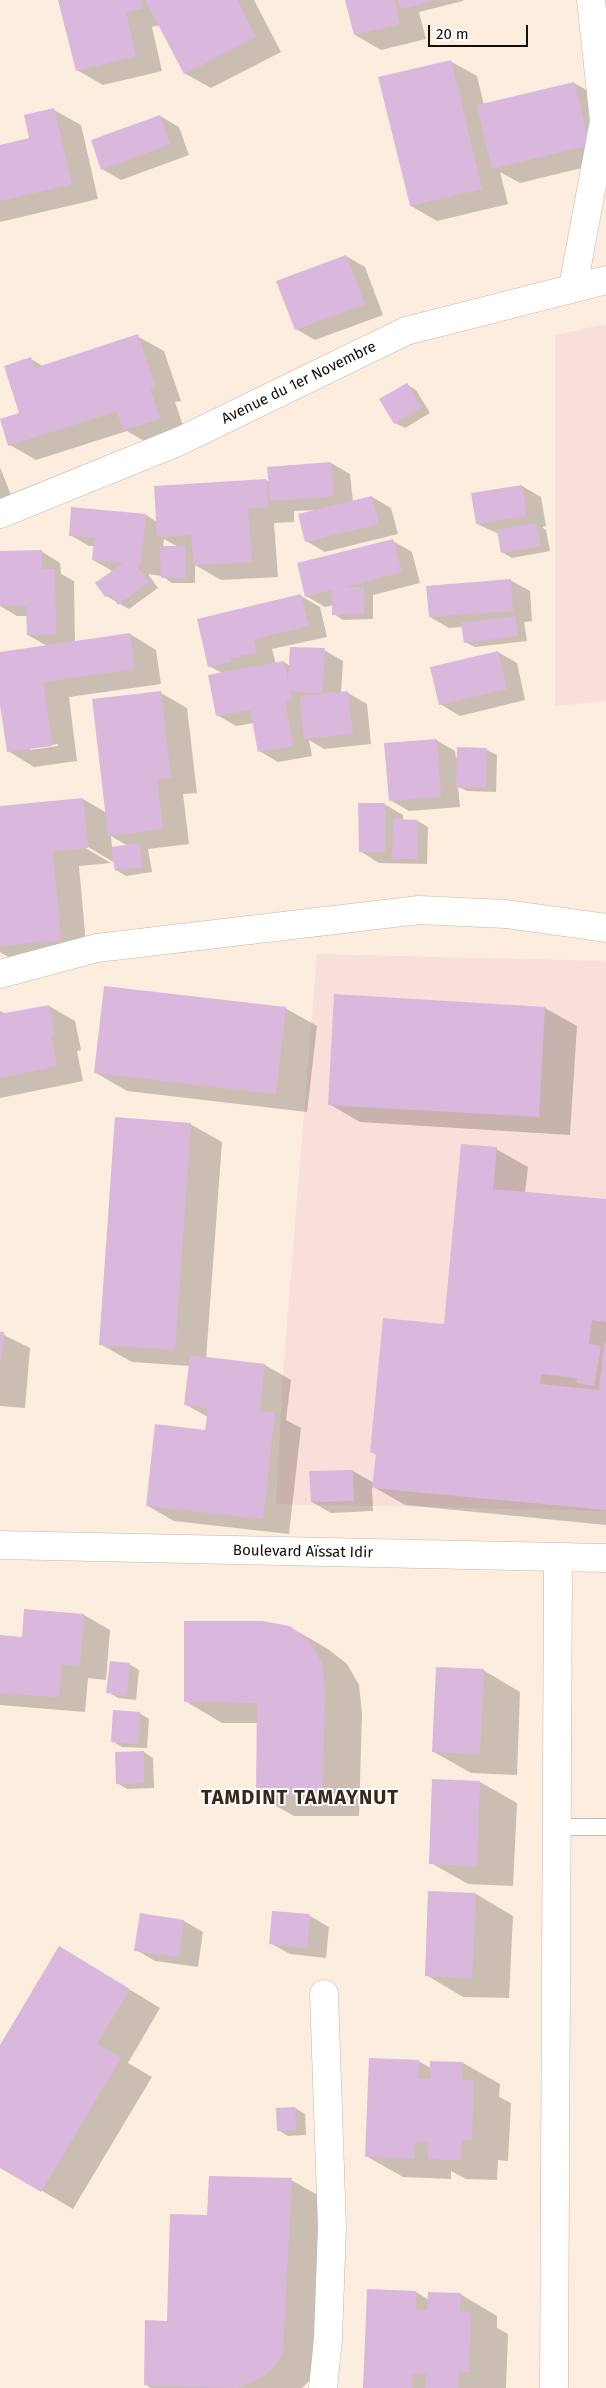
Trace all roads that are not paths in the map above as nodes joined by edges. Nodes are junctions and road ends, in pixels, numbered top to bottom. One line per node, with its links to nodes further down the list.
1 (591, 0): 3 (street)
2 (606, 280): 3 (street, Avenue du 1er Novembre)
3 (573, 287): 4 (street, Avenue du 1er Novembre)
4 (0, 514)
5 (606, 928): 6 (street)
6 (0, 974)
7 (0, 1545): 8 (street, Boulevard Aïssat Idir)
8 (558, 1558): 9 (street, Boulevard Aïssat Idir); 10 (street)
9 (606, 1558)
10 (556, 1827): 11 (lane); 14 (street)
11 (606, 1827)
12 (324, 1994): 13 (street)
13 (323, 2388)
14 (554, 2388)

